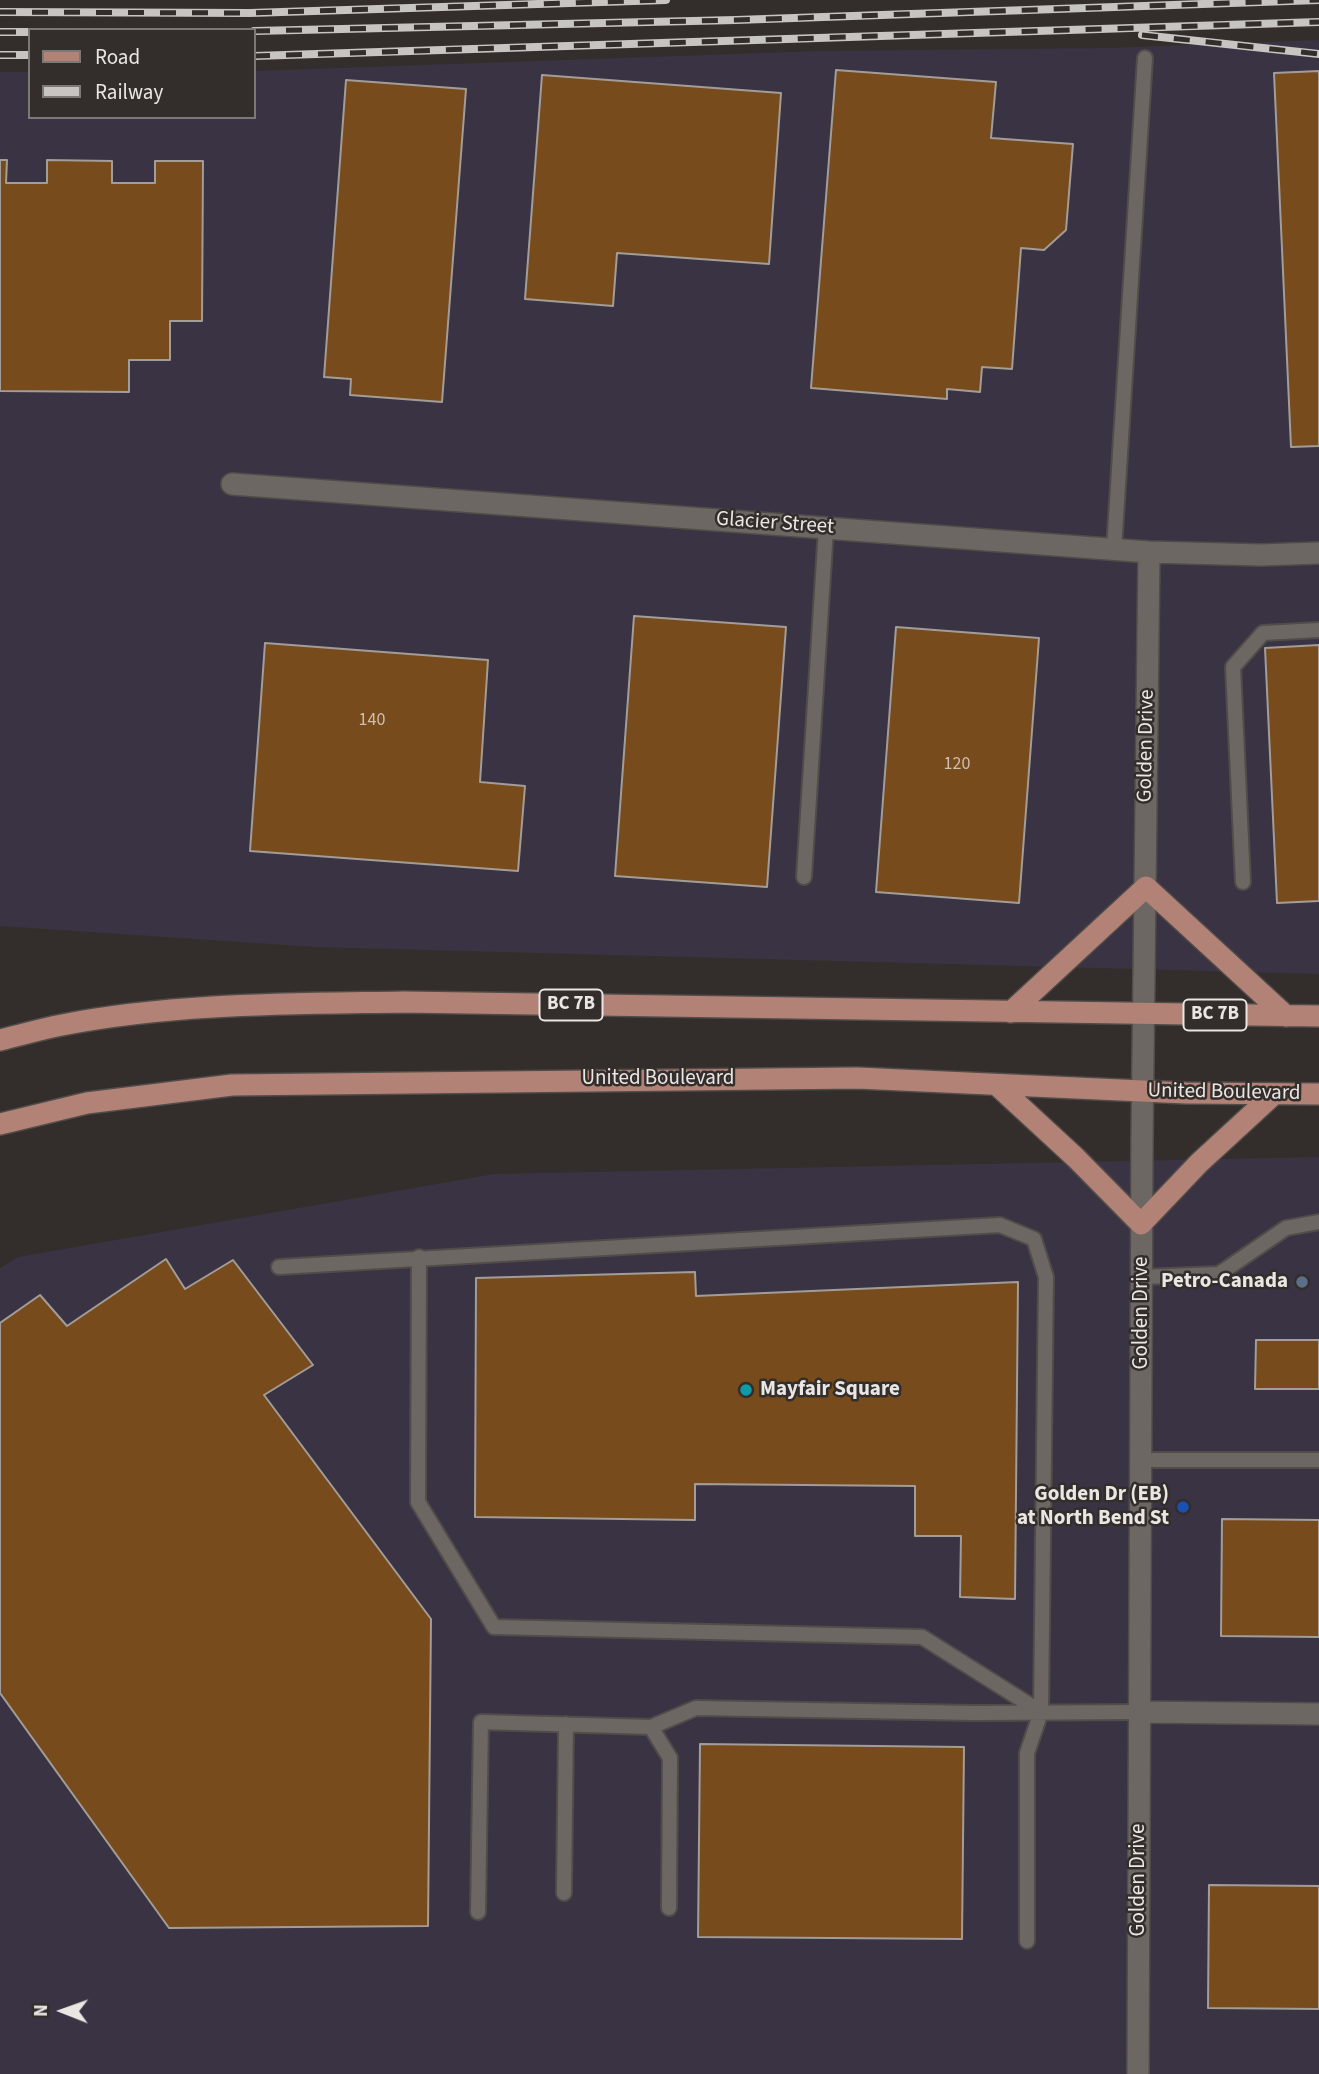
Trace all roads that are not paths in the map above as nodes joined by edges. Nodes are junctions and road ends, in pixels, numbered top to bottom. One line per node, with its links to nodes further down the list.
1 (1144, 58): 4 (lane)
2 (232, 484): 3 (street, Glacier Street)
3 (826, 528): 4 (street, Glacier Street); 8 (lane)
4 (1114, 549): 5 (street, Glacier Street)
5 (1149, 552): 6 (street, Glacier Street); 10 (street, Golden Drive)
6 (1319, 553)
7 (1319, 630): 9 (lane)
8 (804, 877)
9 (1243, 882)
10 (1146, 887): 11 (main road); 12 (street, Golden Drive); 13 (main road)
11 (1011, 1012): 12 (main road, BC 7B); 15 (main road, BC 7B)
12 (1144, 1015): 13 (main road, BC 7B); 17 (street, Golden Drive)
13 (1286, 1016): 14 (main road, BC 7B)
14 (1319, 1016)
15 (0, 1040)
16 (998, 1086): 17 (main road, United Boulevard); 20 (main road, United Boulevard); 22 (main road)
17 (1143, 1091): 18 (main road, United Boulevard); 22 (street, Golden Drive)
18 (1274, 1094): 19 (main road, United Boulevard); 22 (main road)
19 (1319, 1094)
20 (0, 1125)
21 (1319, 1222): 25 (lane)
22 (1142, 1224): 25 (street, Golden Drive)
23 (419, 1257): 24 (lane); 28 (lane); 28 (lane)
24 (279, 1267)
25 (1142, 1277): 26 (street, Golden Drive)
26 (1142, 1460): 27 (lane); 29 (street, Golden Drive)
27 (1319, 1460)
28 (1041, 1712): 29 (lane); 32 (lane); 36 (lane)
29 (1141, 1712): 30 (street); 37 (street, Golden Drive)
30 (1319, 1714)
31 (566, 1724): 32 (lane); 33 (lane); 35 (lane)
32 (651, 1727): 34 (lane)
33 (564, 1893)
34 (669, 1908)
35 (478, 1912)
36 (1027, 1941)
37 (1138, 2074)

